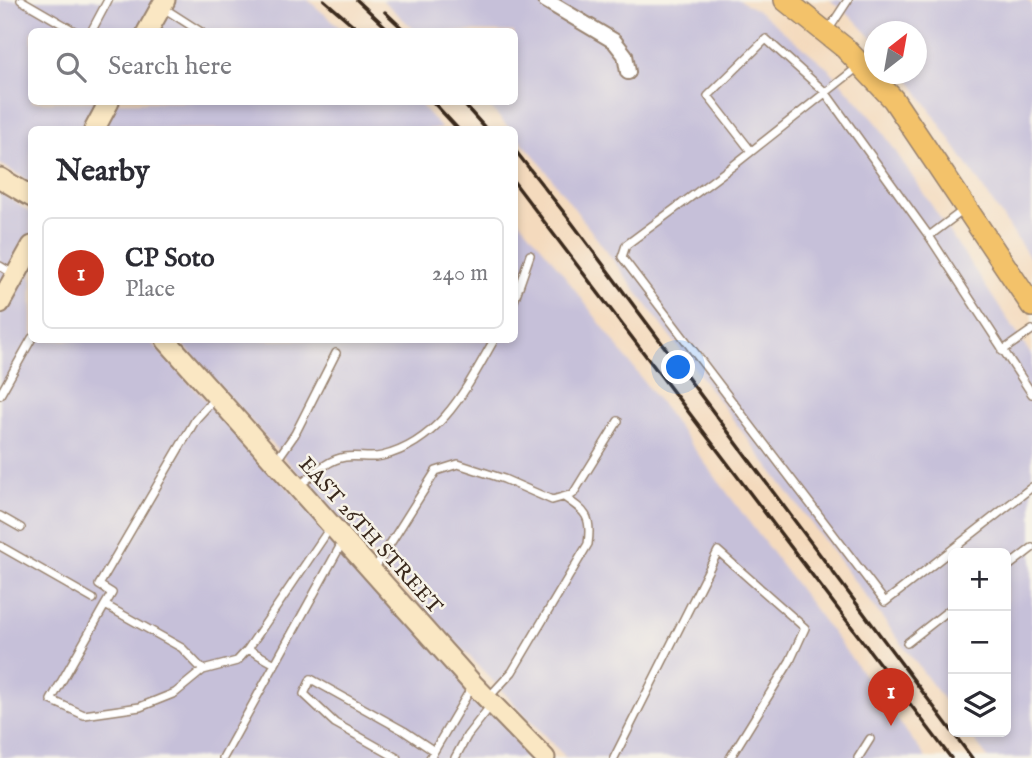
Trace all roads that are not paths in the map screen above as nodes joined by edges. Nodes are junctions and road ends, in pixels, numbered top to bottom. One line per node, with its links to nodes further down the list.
1 (22, 0): 7 (lane)
2 (108, 0): 8 (lane)
3 (545, 0): 13 (street)
4 (785, 0): 11 (main road)
5 (848, 0): 11 (lane)
6 (163, 3): 9 (street); 10 (lane)
7 (69, 28)
8 (93, 28)
9 (150, 28)
10 (196, 28)
11 (827, 32): 12 (main road)
12 (861, 64): 14 (lane); 20 (main road)
13 (628, 72)
14 (825, 92): 17 (lane); 17 (lane); 21 (lane)
15 (107, 105): 16 (street)
16 (96, 126)
17 (751, 152): 40 (lane)
18 (0, 178): 19 (street)
19 (28, 195)
20 (967, 208): 21 (lane); 27 (main road)
21 (929, 236): 32 (lane)
22 (28, 252): 24 (street)
23 (530, 255): 25 (lane)
24 (16, 270): 26 (street)
25 (518, 290)
26 (0, 303)
27 (1032, 306)
28 (1032, 330): 32 (lane)
29 (29, 343): 35 (lane)
30 (169, 343): 36 (street, EAST 26TH STREET)
31 (492, 343): 39 (lane)
32 (1002, 351): 34 (lane)
33 (335, 353): 38 (lane)
34 (1032, 394)
35 (0, 395)
36 (216, 396): 38 (street, EAST 26TH STREET); 50 (lane)
37 (618, 422): 41 (lane)
38 (275, 461): 39 (street, EAST 26TH STREET)
39 (298, 487): 44 (street, EAST 26TH STREET)
40 (1032, 487)
41 (564, 497): 48 (lane); 57 (lane)
42 (0, 516): 43 (lane)
43 (21, 528)
44 (338, 532): 48 (street, EAST 26TH STREET); 53 (lane); 54 (lane)
45 (0, 546): 49 (lane)
46 (1032, 548): 47 (lane)
47 (1011, 564)
48 (373, 571): 56 (street, EAST 26TH STREET)
49 (93, 599)
50 (105, 606): 55 (lane); 55 (lane)
51 (948, 611): 52 (lane)
52 (907, 643)
53 (248, 649): 54 (lane); 55 (lane)
54 (275, 664): 60 (lane)
55 (203, 670)
56 (474, 684): 57 (street, EAST 26TH STREET); 59 (lane)
57 (490, 701): 62 (lane); 63 (street, EAST 26TH STREET)
58 (870, 738): 66 (lane)
59 (432, 754): 61 (lane)
60 (223, 758)
61 (397, 758)
62 (455, 758)
63 (545, 758)
64 (614, 758): 65 (lane)
65 (730, 758)
66 (858, 758)

